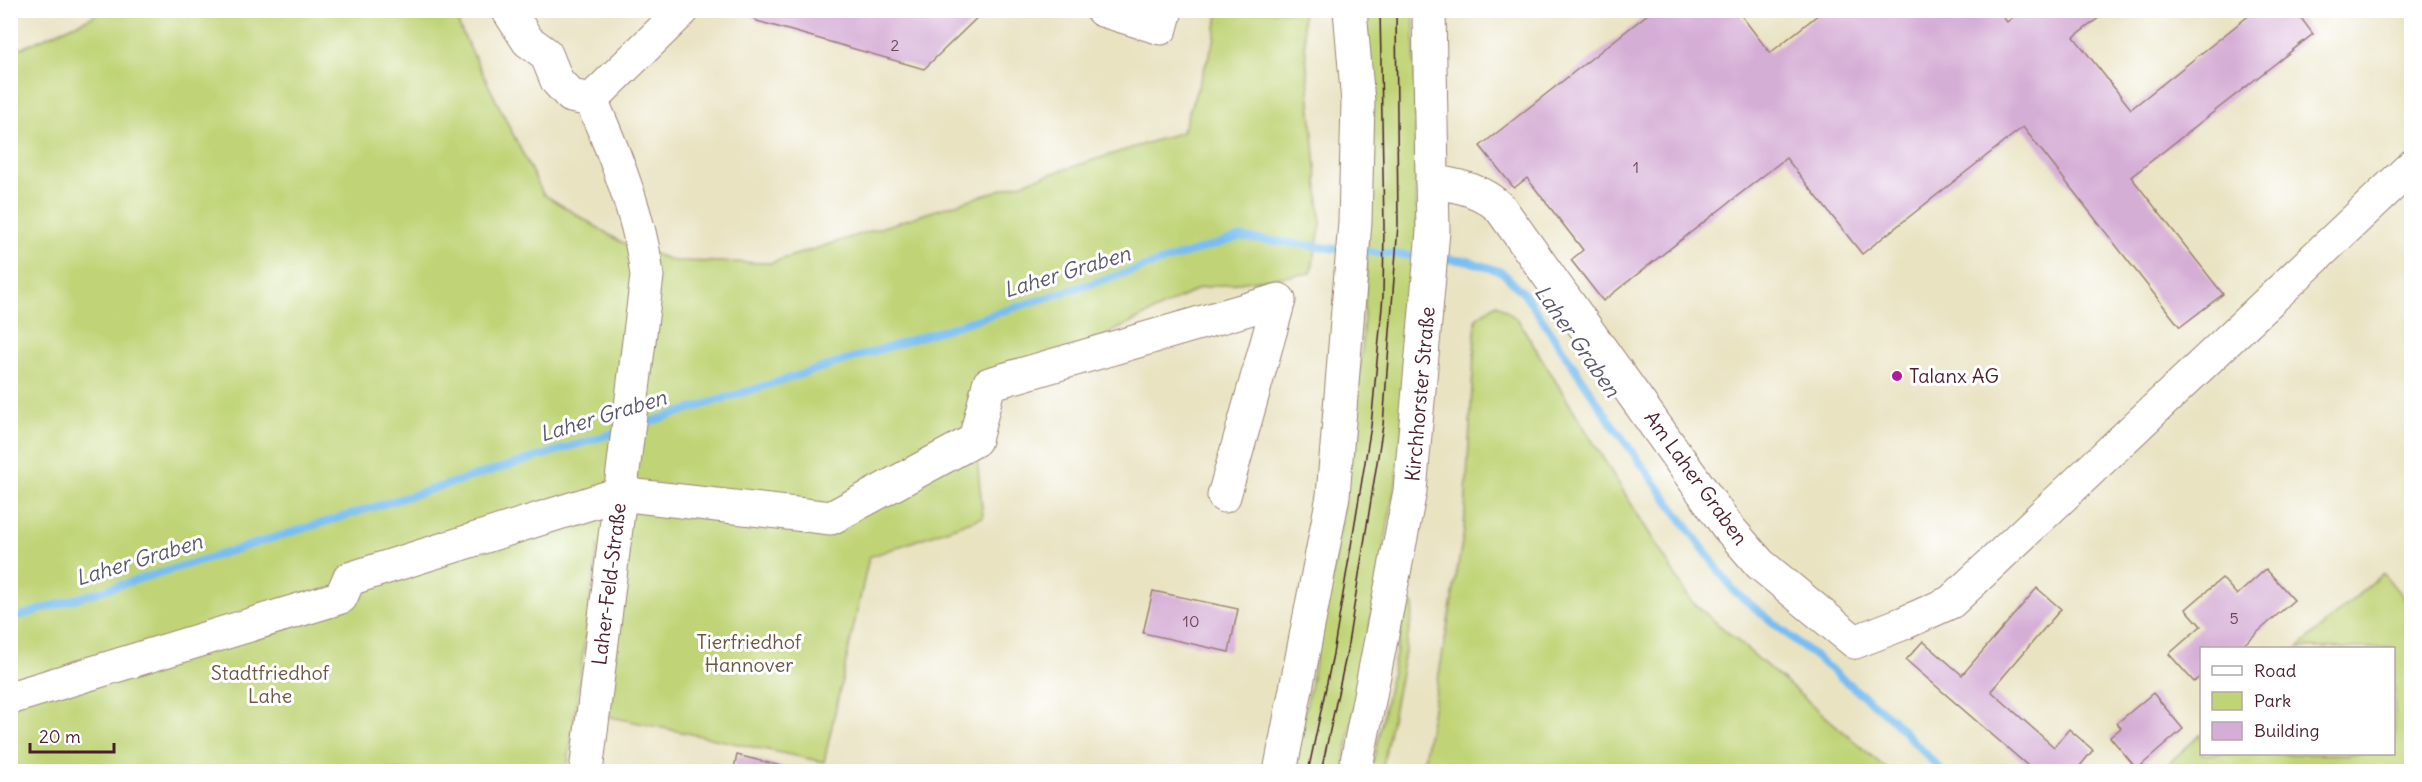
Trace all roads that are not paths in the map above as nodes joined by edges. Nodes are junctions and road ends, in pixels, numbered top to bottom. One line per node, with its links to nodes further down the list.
1 (508, 10): 7 (main road)
2 (683, 10): 7 (main road)
3 (1102, 10): 4 (main road)
4 (1166, 10)
5 (1350, 10): 14 (main road)
6 (1429, 10): 9 (main road, Kirchhorster Straße)
7 (591, 100): 10 (main road, Laher-Feld-Straße)
8 (2412, 166): 9 (main road, Am Laher Graben)
9 (1432, 181): 15 (main road, Kirchhorster Straße)
10 (620, 494): 11 (main road); 12 (main road); 13 (main road, Laher-Feld-Straße)
11 (1224, 496)
12 (10, 698)
13 (586, 771)
14 (1280, 771)
15 (1355, 771)

